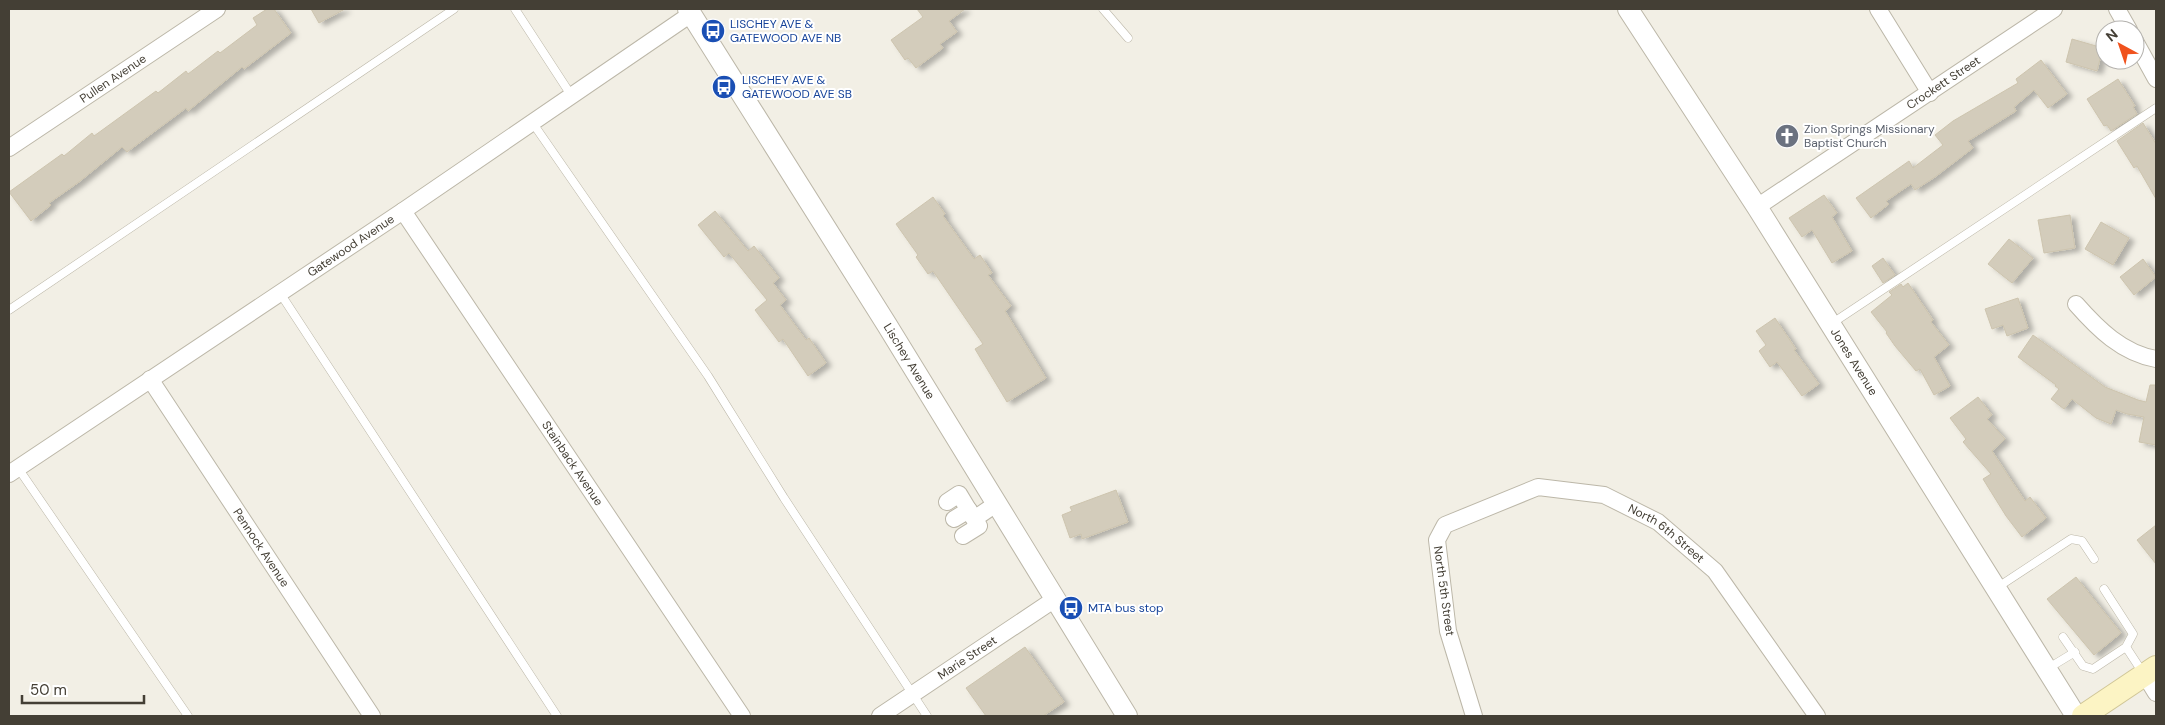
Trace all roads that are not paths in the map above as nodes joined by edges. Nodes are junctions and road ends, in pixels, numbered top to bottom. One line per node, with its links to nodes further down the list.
1 (217, 9): 18 (street, Pullen Avenue)
2 (454, 9): 23 (lane)
3 (515, 9): 15 (lane)
4 (1103, 9): 11 (lane)
5 (1628, 9): 19 (street, Jones Avenue)
6 (1878, 9): 14 (street)
7 (2054, 9): 14 (street, Crockett Street)
8 (2117, 9): 10 (street)
9 (689, 11): 15 (street, Gatewood Avenue); 29 (street, Lischey Avenue)
10 (2123, 20)
11 (1128, 38)
12 (2145, 59): 13 (street)
13 (2156, 79)
14 (1930, 93): 19 (street, Crockett Street)
15 (571, 95): 17 (street, Gatewood Avenue)
16 (2156, 108): 24 (lane)
17 (532, 122): 20 (street, Gatewood Avenue); 43 (lane)
18 (9, 148)
19 (1757, 207): 24 (street, Jones Avenue)
20 (403, 211): 21 (street, Gatewood Avenue); 47 (street, Stainback Avenue)
21 (280, 293): 26 (street, Gatewood Avenue); 46 (lane)
22 (2076, 304): 25 (street)
23 (9, 310)
24 (1830, 325): 35 (street, Jones Avenue)
25 (2156, 359)
26 (150, 379): 27 (street, Gatewood Avenue); 45 (street, Pennock Avenue)
27 (14, 471): 44 (lane)
28 (946, 502): 30 (street)
29 (996, 504): 30 (street); 37 (street, Lischey Avenue)
30 (971, 514): 31 (street); 33 (street)
31 (954, 519)
32 (1445, 525): 51 (street, North 5th Street); 52 (street, North 6th Street)
33 (963, 536)
34 (2094, 558): 35 (lane)
35 (1996, 588): 41 (street, Jones Avenue)
36 (2104, 589): 39 (lane)
37 (1055, 599): 43 (street, Marie Street); 50 (street, Lischey Avenue)
38 (2063, 637): 40 (lane)
39 (2126, 647): 40 (lane); 42 (lane)
40 (2075, 652): 41 (lane)
41 (2046, 669): 53 (street, Jones Avenue)
42 (2152, 678): 54 (main road)
43 (913, 695): 48 (street, Marie Street); 49 (lane)
44 (188, 716)
45 (372, 716)
46 (557, 716)
47 (742, 716)
48 (880, 716)
49 (927, 716)
50 (1127, 716)
51 (1474, 716)
52 (1817, 716)
53 (2076, 716)
54 (2082, 716)

